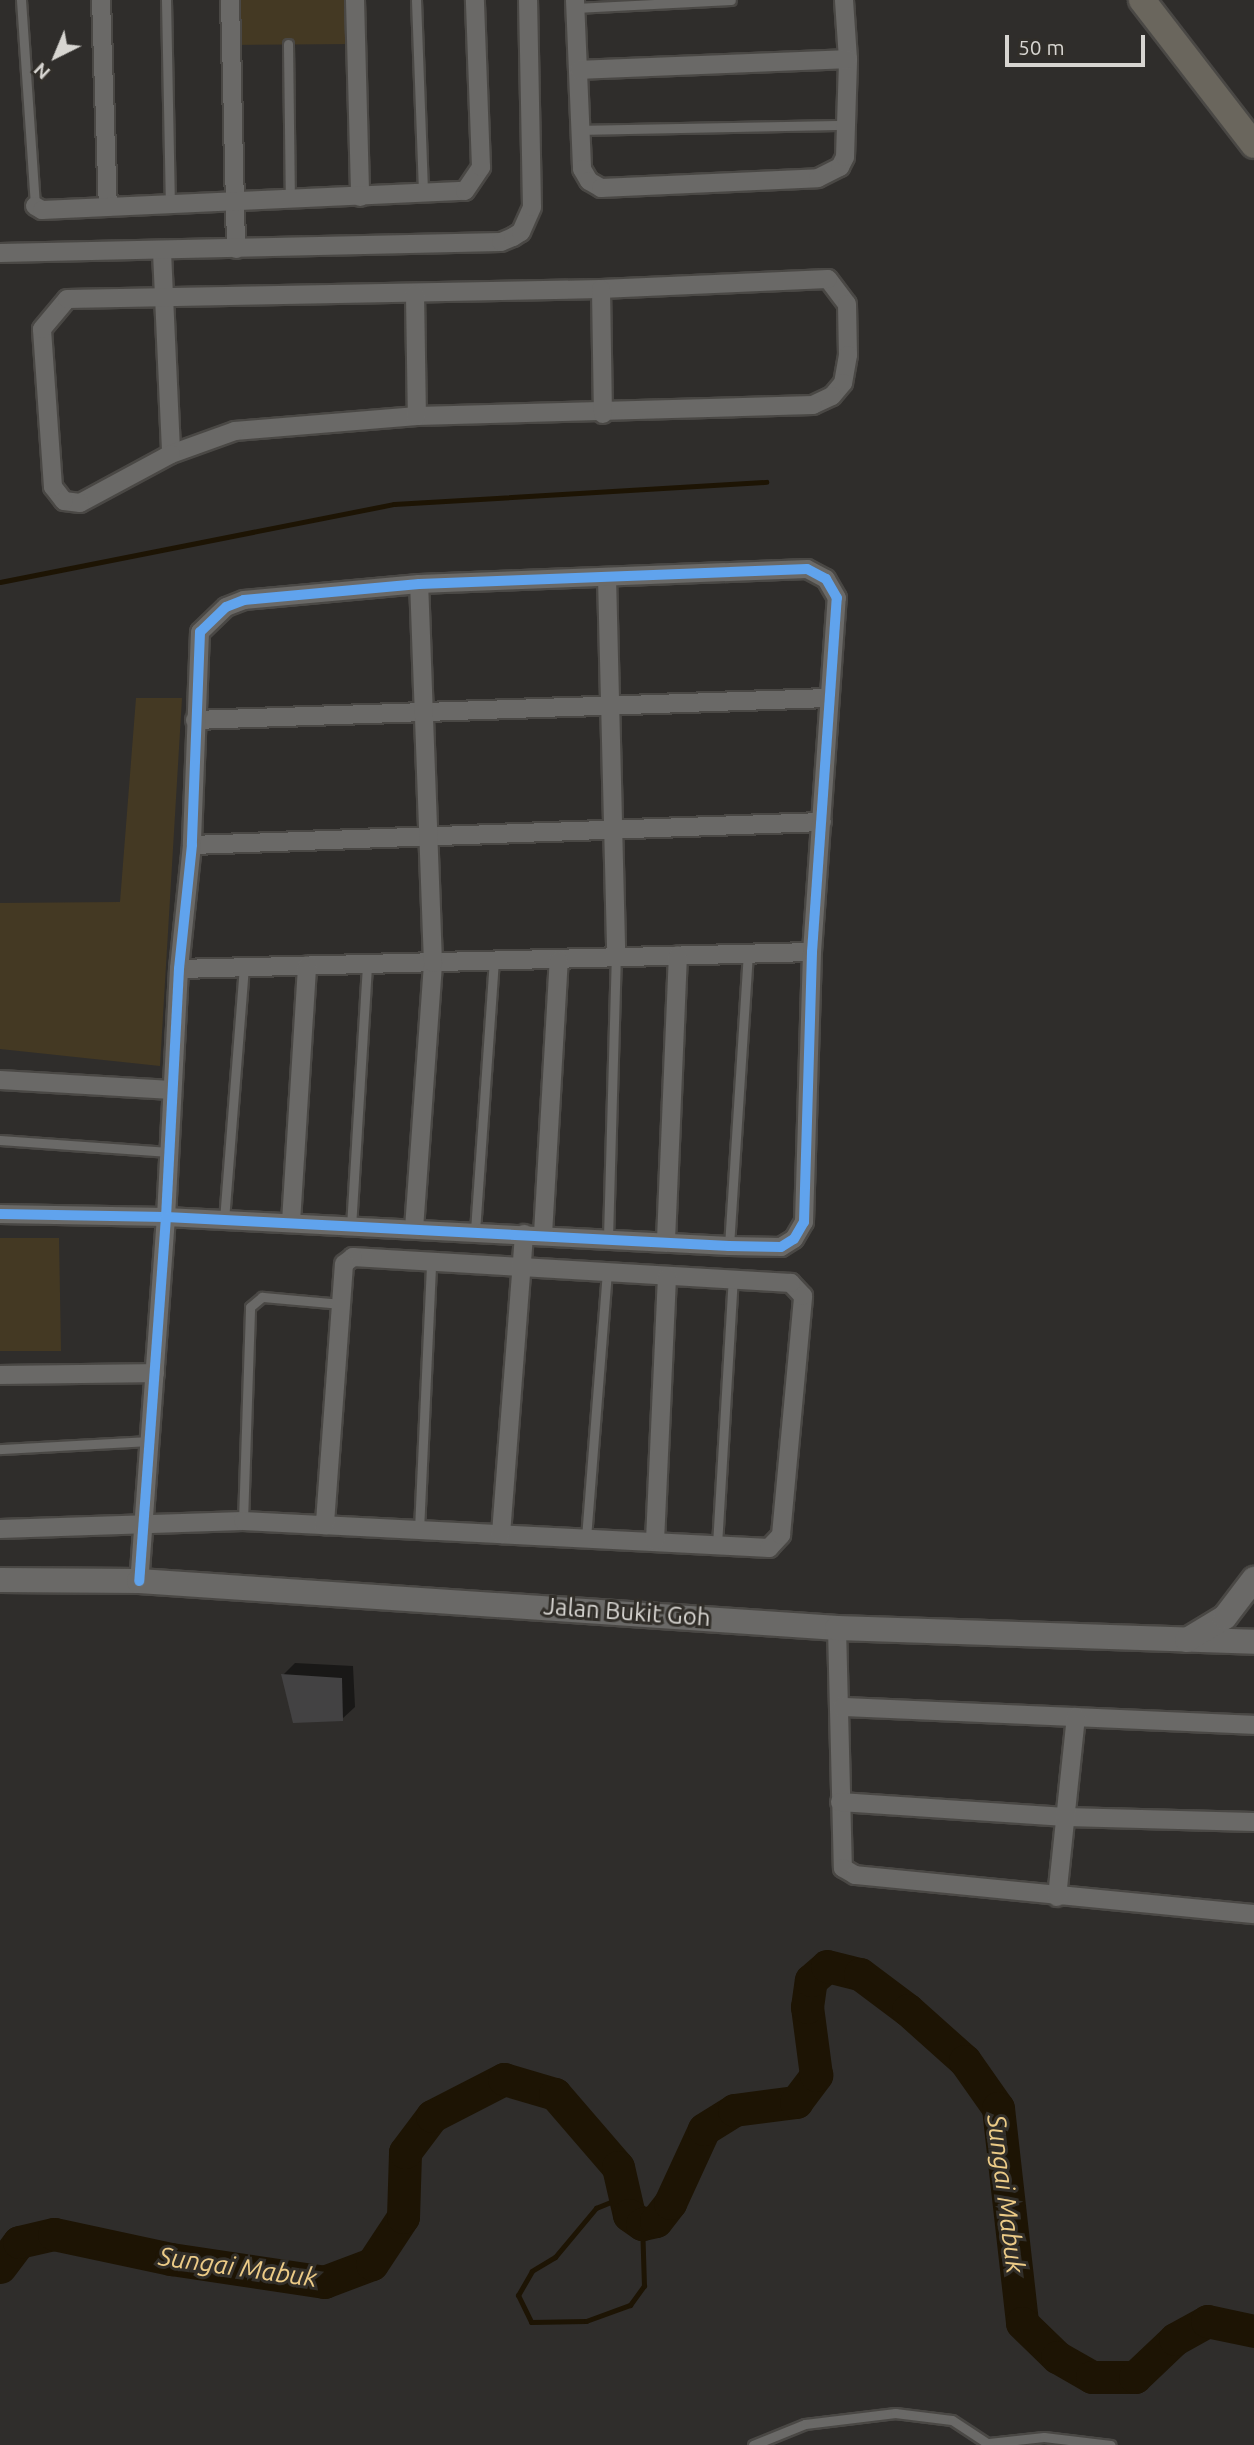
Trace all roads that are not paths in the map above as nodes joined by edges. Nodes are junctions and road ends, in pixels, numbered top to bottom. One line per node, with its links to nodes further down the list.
1 (21, 0): 24 (lane)
2 (101, 0): 25 (street)
3 (166, 0): 23 (lane)
4 (230, 0): 22 (street)
5 (355, 0): 20 (street)
6 (416, 0): 19 (lane)
7 (475, 0): 19 (street)
8 (528, 0): 26 (street)
9 (731, 0): 12 (lane)
10 (844, 0): 14 (street)
11 (1142, 0): 18 (main road)
12 (575, 4): 15 (street)
13 (288, 44): 21 (lane)
14 (848, 59): 15 (street); 16 (street)
15 (579, 70): 17 (street)
16 (846, 125): 17 (lane); 17 (street)
17 (580, 130)
18 (1254, 145)
19 (423, 195): 20 (street)
20 (360, 197): 21 (street)
21 (290, 200): 22 (street)
22 (235, 202): 23 (street); 26 (street)
23 (170, 205): 25 (street)
24 (35, 206): 25 (street)
25 (108, 207)
26 (236, 250): 27 (street)
27 (162, 252): 28 (street); 31 (street)
28 (0, 253)
29 (601, 289): 30 (street); 32 (street); 32 (street)
30 (415, 294): 31 (street); 33 (street)
31 (165, 298): 34 (street); 34 (street)
32 (603, 414): 33 (street)
33 (417, 416): 34 (street)
34 (171, 454)
35 (607, 578): 36 (street); 37 (street); 38 (street)
36 (419, 584): 39 (street); 40 (street)
37 (829, 698): 38 (street); 41 (street)
38 (613, 705): 39 (street); 42 (street)
39 (424, 709): 40 (street); 43 (street)
40 (195, 720): 44 (street)
41 (822, 822): 42 (street); 45 (street)
42 (615, 831): 43 (street); 48 (street)
43 (429, 835): 44 (street); 51 (street)
44 (192, 845): 55 (street)
45 (812, 952): 46 (street); 71 (street)
46 (748, 954): 47 (street); 71 (lane)
47 (678, 956): 48 (street); 70 (street)
48 (616, 957): 50 (street); 69 (lane)
49 (494, 960): 50 (street); 51 (street); 66 (lane)
50 (559, 960): 68 (street)
51 (433, 963): 52 (street); 65 (street)
52 (367, 964): 53 (street); 64 (lane)
53 (307, 965): 54 (street); 63 (street)
54 (244, 967): 55 (street); 62 (lane)
55 (179, 969): 57 (street)
56 (0, 1080): 57 (street)
57 (172, 1090): 59 (street)
58 (0, 1140): 59 (lane)
59 (169, 1152): 61 (street)
60 (0, 1214): 61 (street)
61 (166, 1217): 62 (street); 78 (street)
62 (224, 1220): 63 (street)
63 (291, 1222): 64 (street)
64 (351, 1227): 65 (street)
65 (414, 1228): 66 (street)
66 (475, 1231): 67 (street)
67 (524, 1234): 68 (street); 73 (street)
68 (543, 1234): 69 (street)
69 (608, 1238): 70 (street)
70 (666, 1240): 71 (street)
71 (729, 1246)
72 (431, 1261): 73 (street); 77 (street); 86 (lane)
73 (518, 1265): 74 (street); 87 (street)
74 (607, 1272): 75 (street); 88 (lane)
75 (667, 1276): 76 (street); 89 (street)
76 (733, 1279): 90 (lane); 90 (street)
77 (340, 1304): 82 (lane); 83 (street)
78 (155, 1373): 79 (street); 80 (street)
79 (0, 1375)
80 (150, 1441): 81 (lane); 84 (street)
81 (0, 1450)
82 (243, 1521): 83 (street); 84 (street)
83 (325, 1525): 86 (street)
84 (143, 1526): 85 (street); 93 (street)
85 (0, 1529)
86 (419, 1530): 87 (street)
87 (501, 1534): 88 (street)
88 (586, 1538): 89 (street)
89 (655, 1541): 90 (street)
90 (717, 1545)
91 (1254, 1579): 95 (main road)
92 (0, 1580): 93 (main road, Jalan Bukit Goh)
93 (139, 1581): 94 (main road, Jalan Bukit Goh)
94 (837, 1628): 95 (main road, Jalan Bukit Goh); 97 (street)
95 (1186, 1640): 96 (main road, Jalan Bukit Goh)
96 (1254, 1642)
97 (842, 1707): 98 (street); 100 (street)
98 (1076, 1717): 99 (street); 101 (street)
99 (1254, 1725)
100 (841, 1802): 101 (street); 103 (street)
101 (1066, 1817): 102 (street); 103 (street)
102 (1254, 1822)
103 (1058, 1897): 104 (street)
104 (1254, 1914)
105 (990, 2444): 106 (lane); 107 (lane)
106 (754, 2445)
107 (1111, 2445)

